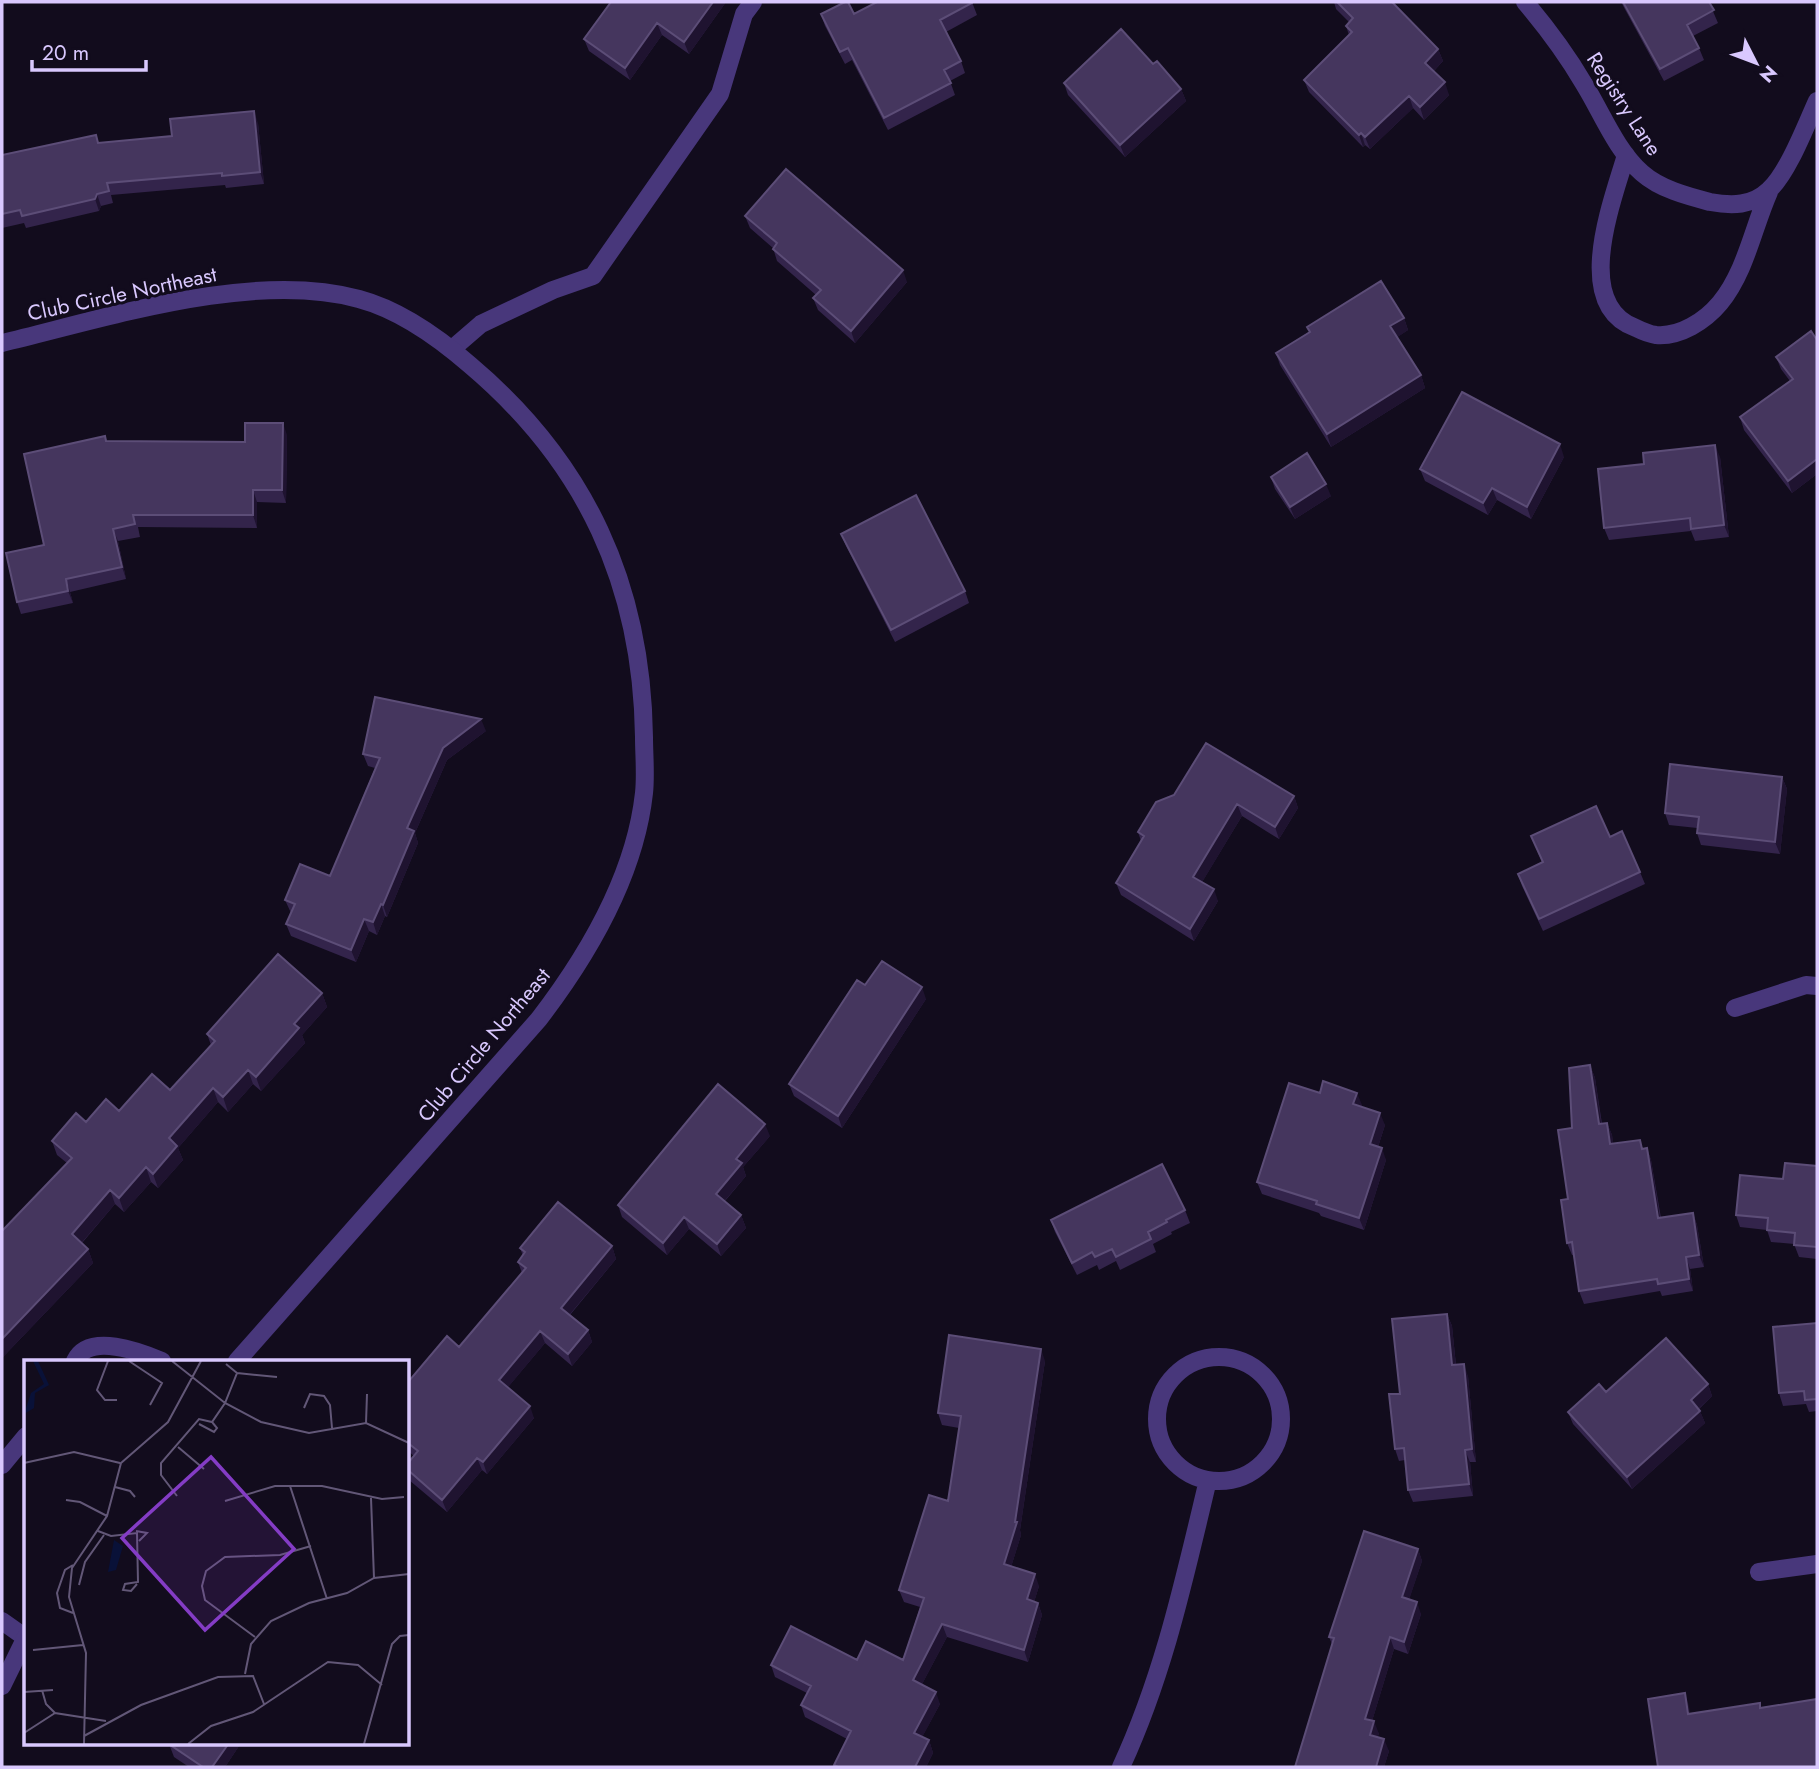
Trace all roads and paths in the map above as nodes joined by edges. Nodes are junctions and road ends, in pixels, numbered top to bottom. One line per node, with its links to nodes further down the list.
1 (753, 2): 7 (street)
2 (1525, 2): 4 (street, Registry Lane)
3 (1817, 101): 5 (street)
4 (1626, 155): 5 (street, Registry Lane); 5 (street)
5 (1770, 189)
6 (2, 343): 7 (street, Club Circle Northeast)
7 (452, 349): 12 (street, Club Circle Northeast)
8 (1817, 986): 9 (street)
9 (1735, 1008)
10 (76, 1360): 11 (street)
11 (159, 1360)
12 (238, 1360)
13 (24, 1438): 14 (street)
14 (2, 1465)
15 (1208, 1480): 15 (street); 22 (street)
16 (1817, 1564): 17 (street)
17 (1759, 1572)
18 (2, 1621): 19 (street)
19 (24, 1637)
20 (24, 1642): 21 (street)
21 (2, 1686)
22 (1121, 1767)

